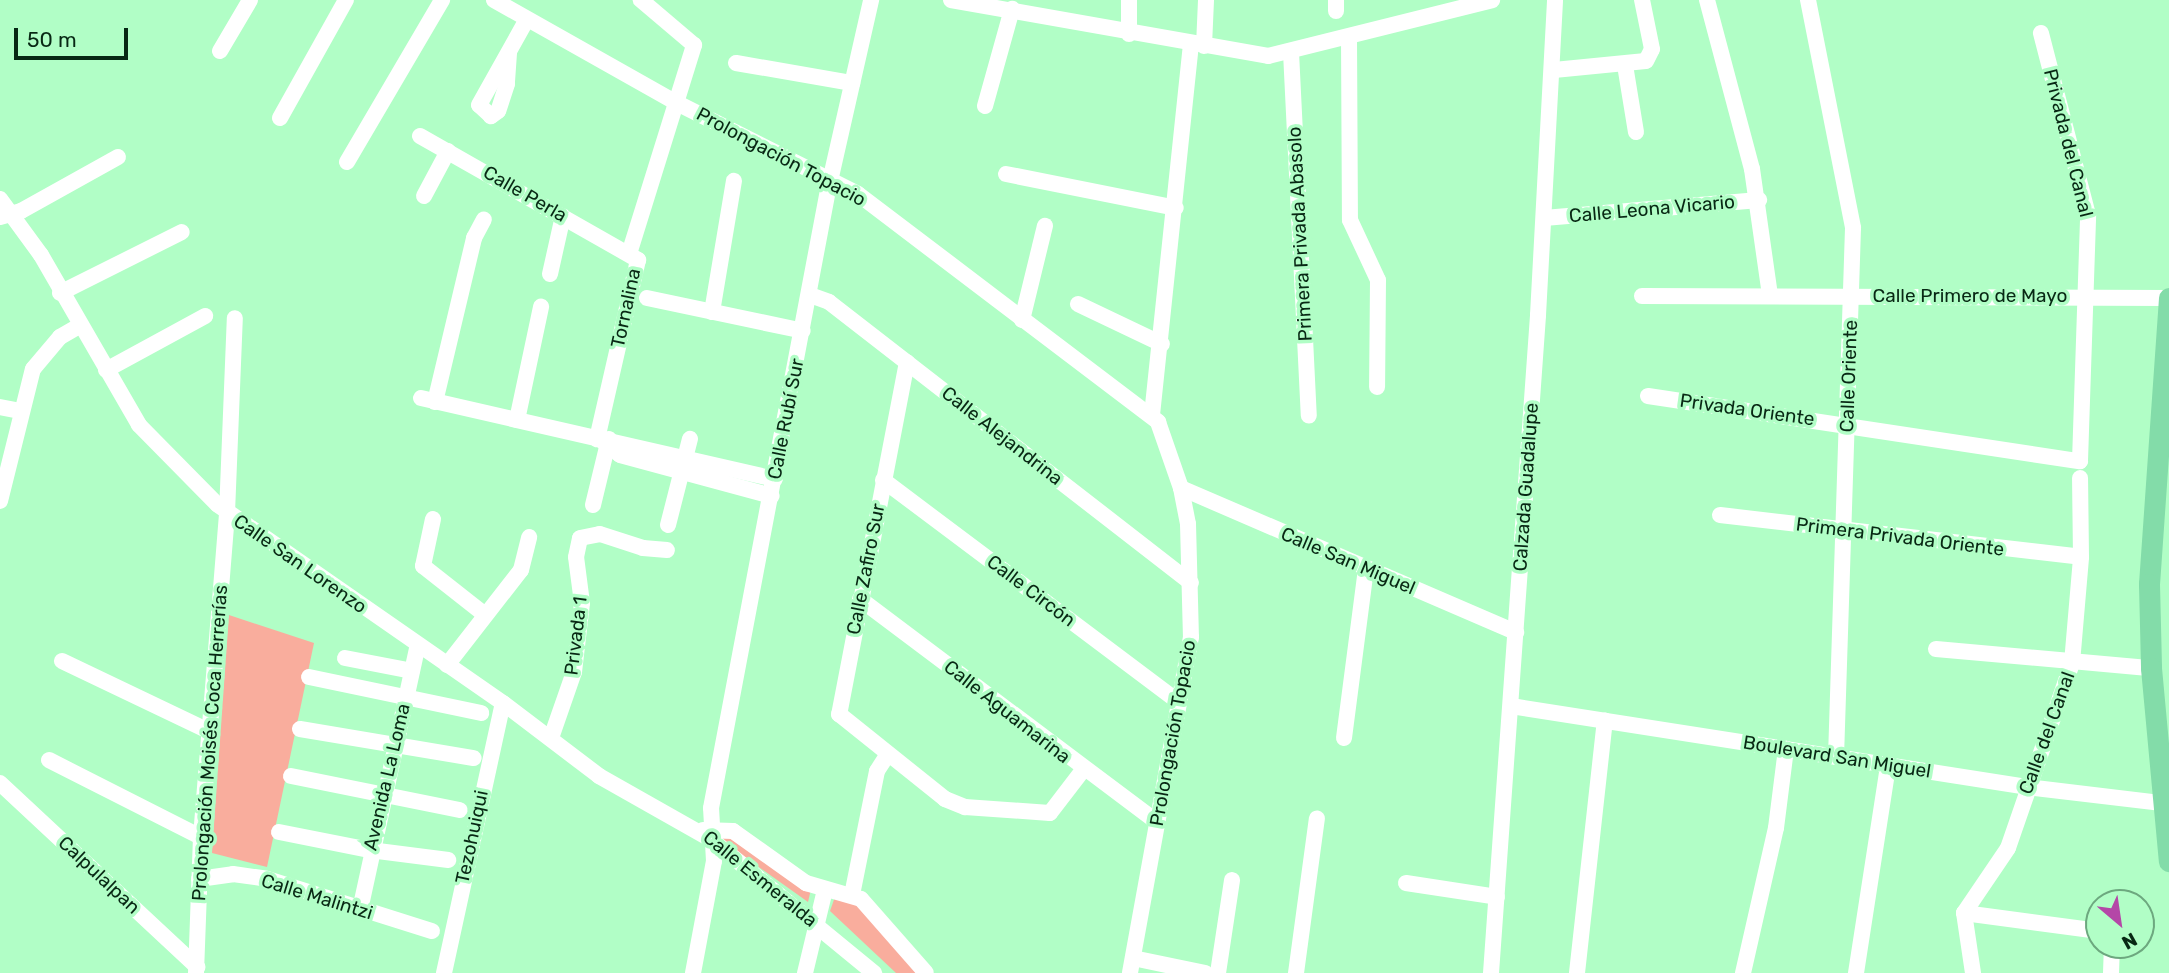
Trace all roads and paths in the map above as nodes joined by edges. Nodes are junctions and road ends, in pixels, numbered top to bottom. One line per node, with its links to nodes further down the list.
1 (250, 0): 21 (street)
2 (346, 0): 30 (street)
3 (442, 0): 35 (street)
4 (494, 0): 16 (street, Prolongación Topacio)
5 (641, 0): 28 (street, Tornalina)
6 (871, 0): 27 (street, Calle Rubí Sur)
7 (951, 0): 15 (street)
8 (1129, 0): 18 (street)
9 (1206, 0): 20 (street)
10 (1492, 0): 19 (street)
11 (1555, 0): 26 (street, Calzada Guadalupe)
12 (1642, 0): 25 (street)
13 (1707, 0): 41 (street, Calle Leona Vicario)
14 (1808, 0): 56 (street, Calle Oriente)
15 (1021, 7): 18 (street); 29 (street)
16 (527, 19): 23 (street); 28 (street, Prolongación Topacio)
17 (2041, 33): 53 (street, Privada del Canal)
18 (1129, 34): 20 (street)
19 (1349, 38): 22 (street); 70 (street)
20 (1197, 46): 22 (street); 42 (street)
21 (220, 51)
22 (1291, 52): 75 (street, Primera Privada Abasolo)
23 (509, 53)
24 (736, 63): 27 (street)
25 (1625, 65): 26 (street); 31 (street)
26 (1554, 70): 45 (street, Calzada Guadalupe)
27 (852, 83): 38 (street, Calle Rubí Sur)
28 (673, 101): 38 (street, Prolongación Topacio); 49 (street, Tornalina)
29 (985, 106)
30 (280, 118)
31 (1636, 132)
32 (420, 136): 33 (street, Calle Perla)
33 (448, 151): 39 (street); 44 (street, Calle Perla)
34 (118, 157): 43 (street)
35 (347, 162)
36 (1006, 174): 42 (street)
37 (734, 181): 61 (street)
38 (831, 182): 52 (street, Calle Rubí Sur); 64 (street, Prolongación Topacio)
39 (424, 196)
40 (0, 199): 43 (street, Calle San Lorenzo)
41 (1759, 200): 45 (street, Calle Leona Vicario); 55 (street, Calle Leona Vicario)
42 (1176, 208): 67 (street)
43 (6, 215): 51 (street, Calle San Lorenzo)
44 (563, 216): 49 (street, Calle Perla); 50 (street)
45 (1544, 218): 99 (street, Calzada Guadalupe)
46 (484, 219): 76 (street)
47 (1045, 226): 64 (street)
48 (181, 232): 51 (street)
49 (629, 254): 79 (street, Tornalina)
50 (550, 274)
51 (60, 293): 65 (street, Calle San Lorenzo)
52 (810, 295): 66 (street, Calle Rubí Sur); 68 (street, Calle Alejandrina)
53 (2088, 295): 56 (street, Calle Primero de Mayo); 58 (street, Calle Primero de Mayo); 81 (street, Calle del Canal)
54 (1642, 296): 55 (street, Calle Primero de Mayo)
55 (1770, 296): 56 (street, Calle Primero de Mayo)
56 (1852, 296): 77 (street, Calle Oriente)
57 (647, 298): 61 (street)
58 (2169, 298): 106 (main road)
59 (1078, 304): 67 (street)
60 (541, 307): 76 (street)
61 (712, 312): 66 (street)
62 (205, 316): 69 (street)
63 (234, 318): 87 (street, Prolongación Moisés Coca Herrerías)
64 (1023, 320): 74 (street, Prolongación Topacio)
65 (79, 326): 69 (street, Calle San Lorenzo); 73 (street)
66 (803, 331): 83 (street, Calle Rubí Sur)
67 (1162, 344): 74 (street)
68 (907, 362): 82 (street, Calle Zafiro Sur); 96 (street, Calle Alejandrina)
69 (106, 370): 87 (street, Calle San Lorenzo)
70 (1377, 387)
71 (1648, 396): 77 (street, Privada Oriente)
72 (0, 407): 73 (street)
73 (20, 411): 85 (street)
74 (1152, 415): 84 (street, Prolongación Topacio)
75 (1309, 416)
76 (517, 420): 79 (street)
77 (1847, 425): 81 (street, Privada Oriente); 91 (street, Calle Oriente)
78 (690, 439): 80 (street)
79 (604, 441): 80 (street); 86 (street, Tornalina)
80 (683, 466): 83 (street); 90 (street)
81 (2080, 470): 94 (street, Calle del Canal)
82 (883, 480): 97 (street, Calle Zafiro Sur); 110 (street, Calle Circón)
83 (773, 487): 137 (street, Calle Rubí Sur)
84 (1181, 488): 95 (street, Calle San Miguel); 96 (street, Prolongación Topacio)
85 (0, 501)
86 (593, 505)
87 (227, 513): 100 (street, Calle San Lorenzo); 116 (street, Prolongación Moisés Coca Herrerías)
88 (1720, 515): 91 (street, Primera Privada Oriente)
89 (433, 519): 98 (street)
90 (668, 525)
91 (1842, 531): 94 (street, Primera Privada Oriente); 122 (street, Calle Oriente)
92 (528, 537): 98 (street)
93 (667, 550): 117 (street, Privada 1)
94 (2081, 557): 104 (street, Calle del Canal)
95 (1366, 569): 99 (street, Calle San Miguel); 118 (street)
96 (1191, 583): 110 (street, Prolongación Topacio)
97 (860, 598): 121 (street, Calle Zafiro Sur); 126 (street, Calle Aguamarina)
98 (484, 614): 105 (street)
99 (1516, 632): 112 (street, Calzada Guadalupe)
100 (418, 645): 105 (street, Calle San Lorenzo); 107 (street, Avenida La Loma)
101 (1936, 649): 104 (street)
102 (345, 658): 107 (street)
103 (62, 661): 116 (street)
104 (2072, 663): 106 (street); 130 (street, Calle del Canal)
105 (447, 665): 111 (street, Calle San Lorenzo)
106 (2151, 668): 127 (main road)
107 (412, 671): 109 (street, Avenida La Loma)
108 (309, 677): 109 (street)
109 (405, 698): 113 (street); 119 (street, Avenida La Loma)
110 (1179, 702): 135 (street, Prolongación Topacio)
111 (503, 703): 117 (street, Calle San Lorenzo); 155 (street, Tezohuiqui)
112 (1511, 706): 114 (street, Boulevard San Miguel); 147 (street, Calzada Guadalupe)
113 (481, 713)
114 (1605, 721): 120 (street, Boulevard San Miguel); 164 (street)
115 (300, 729): 119 (street)
116 (209, 731): 138 (street, Prolongación Moisés Coca Herrerías)
117 (551, 738): 137 (street, Calle San Lorenzo)
118 (1344, 738)
119 (394, 746): 123 (street); 131 (street, Avenida La Loma)
120 (1786, 750): 122 (street, Boulevard San Miguel); 165 (street)
121 (888, 754): 126 (street); 146 (street)
122 (1836, 757): 125 (street, Boulevard San Miguel)
123 (474, 758)
124 (49, 761): 138 (street)
125 (1888, 765): 130 (street, Boulevard San Miguel); 166 (street)
126 (1083, 770): 135 (street, Calle Aguamarina)
127 (2164, 772): 132 (main road)
128 (290, 776): 131 (street)
129 (0, 783): 154 (street, Calpulalpan)
130 (2027, 787): 132 (street, Boulevard San Miguel); 149 (street, Calle del Canal)
131 (382, 797): 133 (street); 139 (street, Avenida La Loma)
132 (2162, 803): 141 (main road)
133 (460, 810)
134 (1317, 818): 162 (street)
135 (1157, 822): 153 (street, Prolongación Topacio)
136 (279, 832): 139 (street)
137 (706, 833): 145 (street, Calle Esmeralda); 150 (street, Calle Esmeralda); 156 (street, Calle Rubí Sur)
138 (201, 836): 142 (street, Prolongación Moisés Coca Herrerías)
139 (370, 850): 140 (street); 148 (street, Avenida La Loma)
140 (448, 860)
141 (2169, 861)
142 (199, 879): 148 (street, Calle Malintzi); 154 (street, Prolongación Moisés Coca Herrerías)
143 (1232, 880): 161 (street)
144 (1406, 883): 147 (street)
145 (825, 890): 146 (street, Calle Esmeralda); 150 (street)
146 (852, 895): 159 (street, Calle Esmeralda)
147 (1497, 897): 163 (street, Calzada Guadalupe)
148 (360, 910): 152 (street, Calle Malintzi)
149 (1964, 913): 151 (street); 167 (street)
150 (816, 925): 157 (street); 158 (street, Calle Esmeralda)
151 (2085, 929)
152 (432, 931)
153 (1131, 965): 160 (street)
154 (197, 970)
155 (444, 973)
156 (693, 973)
157 (805, 973)
158 (874, 973)
159 (926, 973)
160 (1205, 973)
161 (1218, 973)
162 (1296, 973)
163 (1490, 973)
164 (1577, 973)
165 (1742, 973)
166 (1856, 973)
167 (1973, 973)

